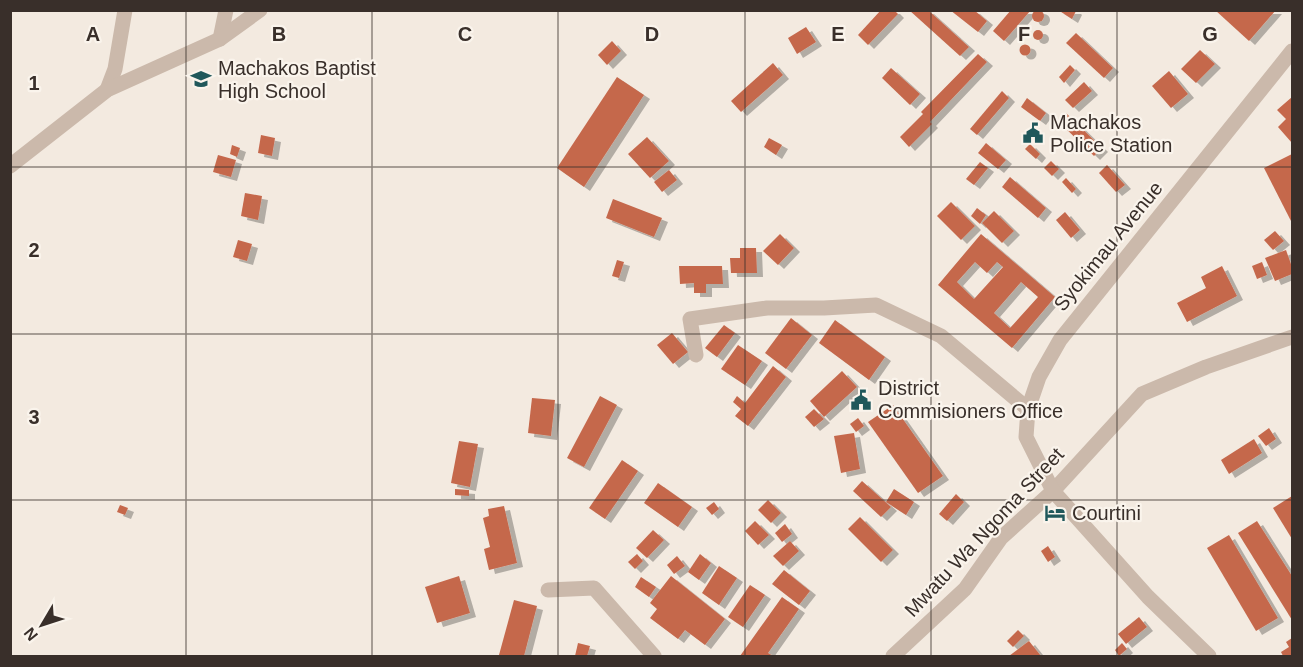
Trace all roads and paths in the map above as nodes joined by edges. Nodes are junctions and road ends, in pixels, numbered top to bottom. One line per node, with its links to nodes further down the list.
1 (125, 10): 6 (street)
2 (226, 10): 4 (street)
3 (260, 10): 4 (street)
4 (220, 39): 6 (street)
5 (1293, 51): 10 (street, Syokimau Avenue)
6 (108, 90): 7 (street)
7 (10, 166)
8 (1293, 337): 11 (street, Mwatu Wa Ngoma Street)
9 (696, 356): 10 (street)
10 (1028, 409): 11 (street, Syokimau Avenue)
11 (1053, 491): 14 (street, Mwatu Wa Ngoma Street); 15 (street, Syokimau Avenue)
12 (548, 590): 13 (street)
13 (654, 657)
14 (893, 657)
15 (1209, 657)

